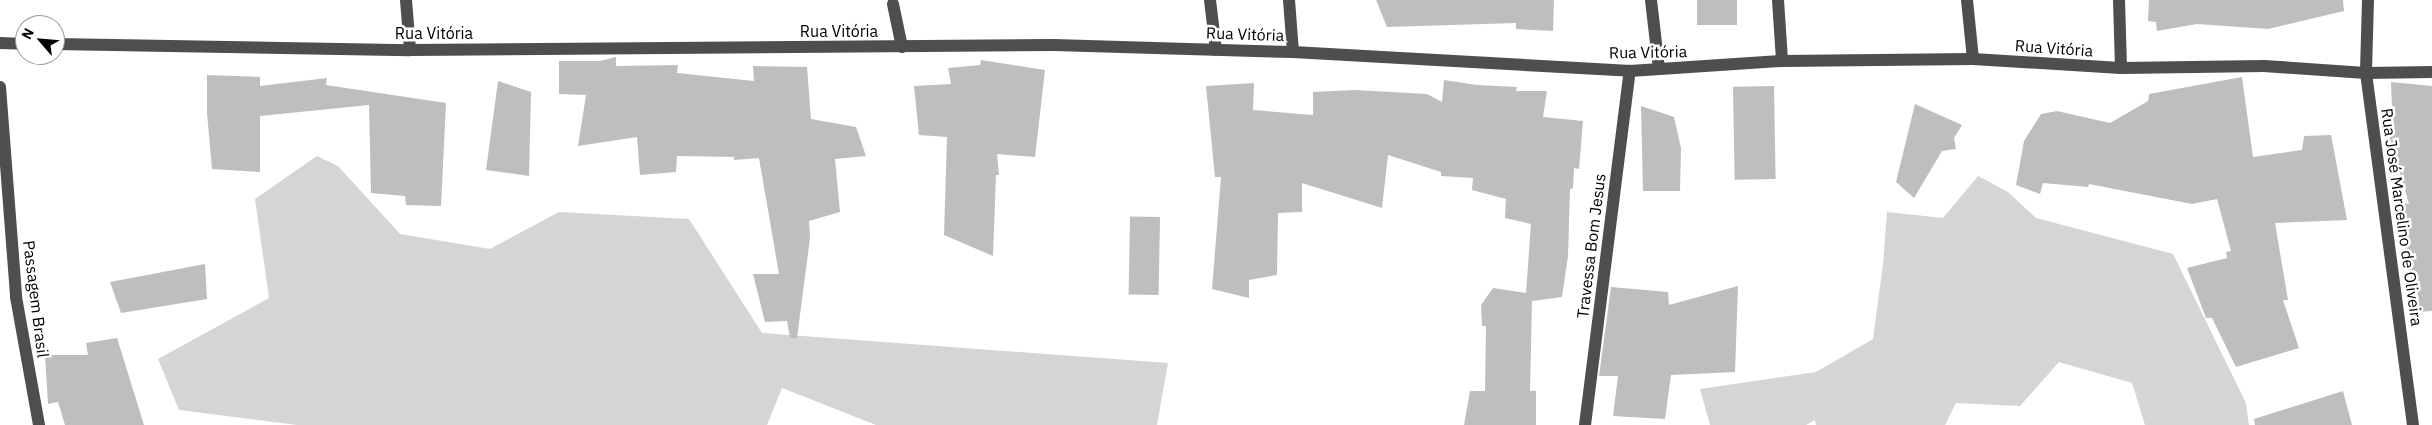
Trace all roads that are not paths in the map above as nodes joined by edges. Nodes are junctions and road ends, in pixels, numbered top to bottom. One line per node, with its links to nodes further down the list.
1 (406, 0): 14 (street)
2 (1210, 0): 15 (street)
3 (1289, 0): 16 (street)
4 (1651, 0): 20 (street)
5 (1778, 0): 18 (street)
6 (1968, 0): 17 (street)
7 (2119, 0): 19 (street)
8 (2368, 0): 23 (street, Rua José Marcelino de Oliveira)
9 (893, 4): 13 (street)
10 (0, 43): 11 (street)
11 (15, 44)
12 (65, 44): 14 (street, Rua Vitória)
13 (902, 47): 14 (street, Rua Vitória); 15 (street, Rua Vitória)
14 (410, 50)
15 (1216, 50): 16 (street, Rua Vitória)
16 (1293, 52): 21 (street, Rua Vitória)
17 (1973, 59): 18 (street, Rua Vitória); 19 (street, Rua Vitória)
18 (1782, 61): 20 (street, Rua Vitória)
19 (2121, 68): 23 (street, Rua Vitória)
20 (1658, 70): 21 (street, Rua Vitória)
21 (1630, 71): 26 (street, Travessa Bom Jesus)
22 (2432, 72): 23 (street, Rua Vitória)
23 (2366, 73): 27 (street, Rua José Marcelino de Oliveira)
24 (0, 87): 25 (street, Passagem Brasil)
25 (39, 425)
26 (1585, 425)
27 (2413, 425)

